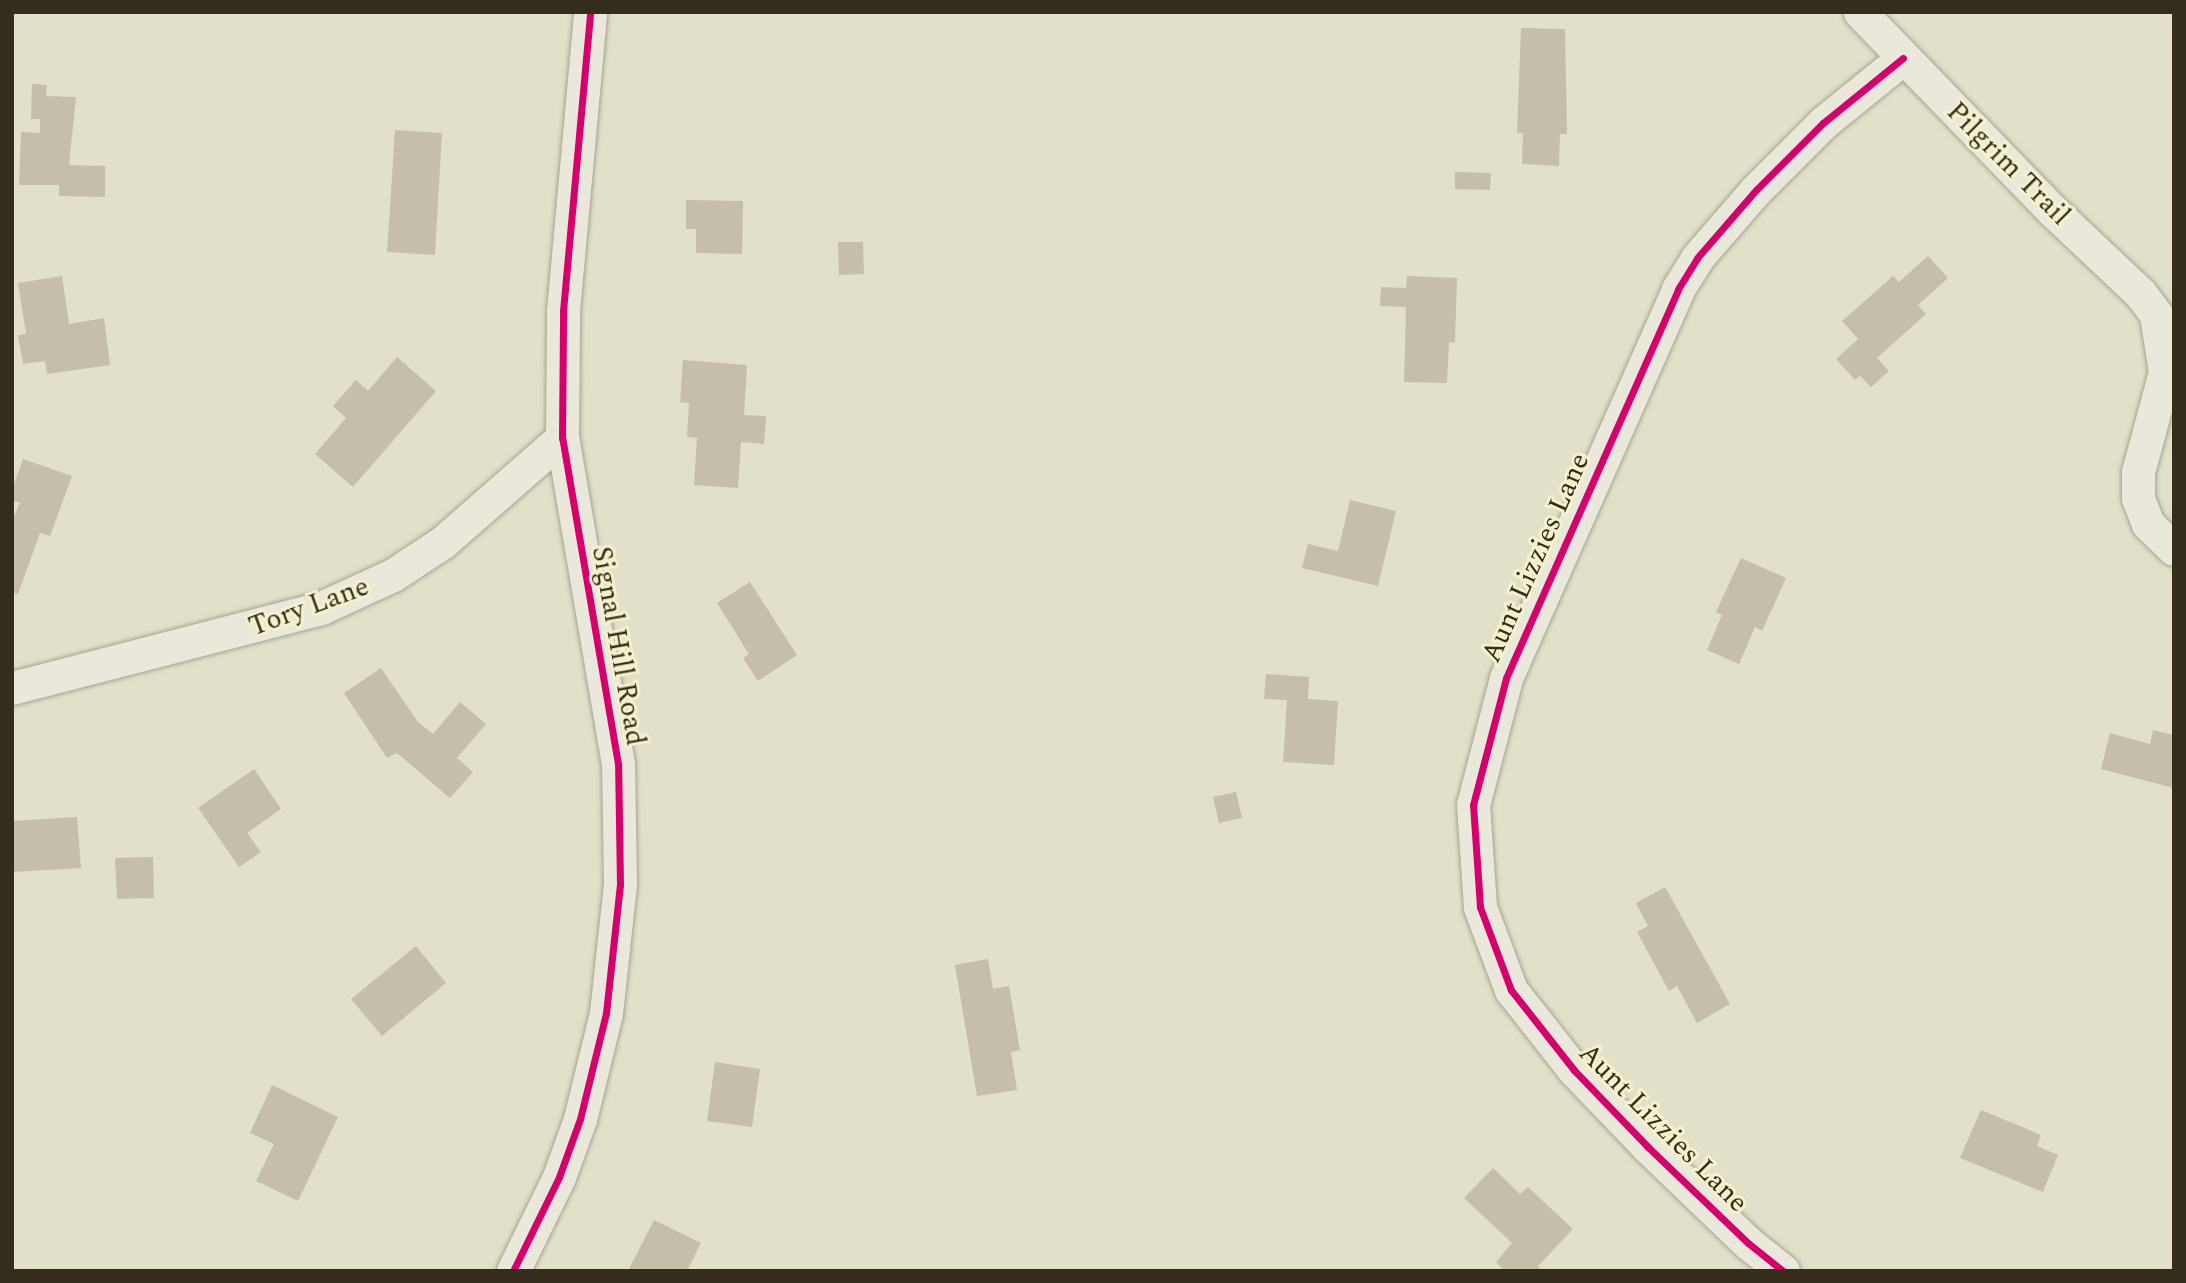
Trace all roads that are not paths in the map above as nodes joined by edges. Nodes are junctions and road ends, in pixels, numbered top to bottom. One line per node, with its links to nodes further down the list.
1 (590, 12): 5 (street, Signal Hill Road)
2 (1860, 12): 3 (street, Pilgrim Trail)
3 (1903, 58): 4 (street, Pilgrim Trail); 9 (street, Aunt Lizzies Lane)
4 (2165, 326): 6 (street, Pilgrim Trail)
5 (562, 438): 7 (street, Tory Lane); 8 (street, Signal Hill Road)
6 (2174, 549)
7 (12, 688)
8 (513, 1271)
9 (1783, 1271)

